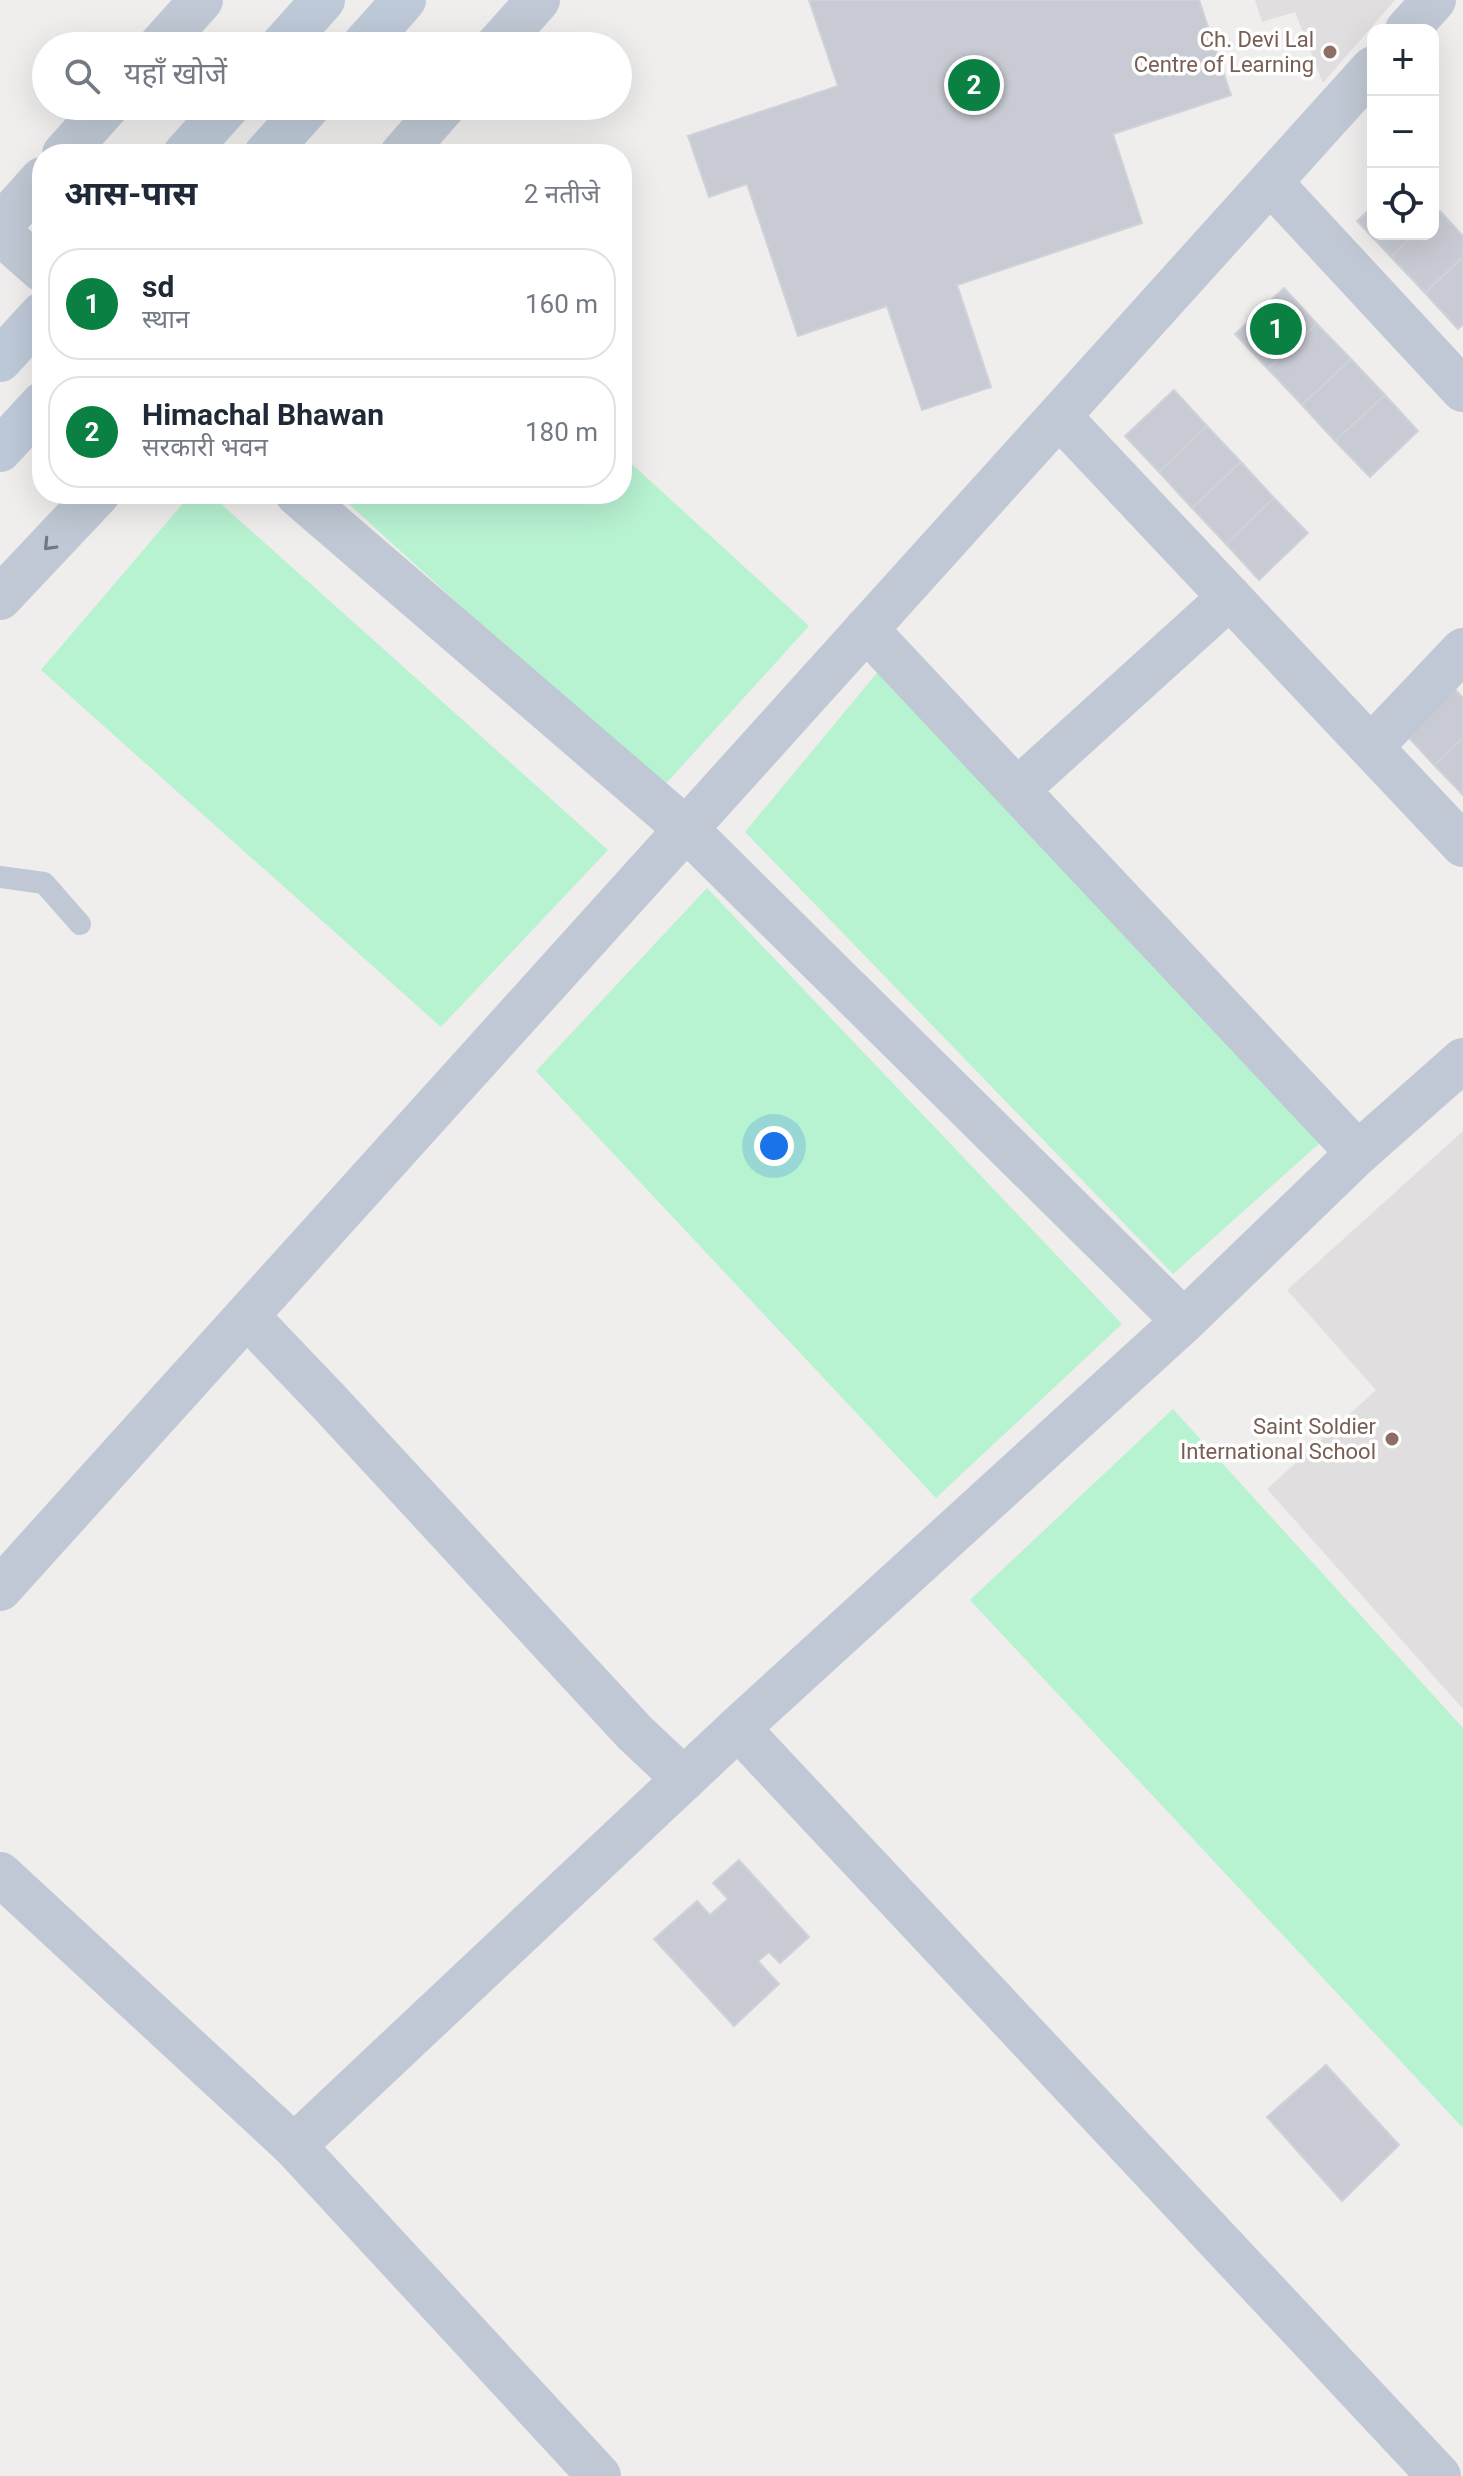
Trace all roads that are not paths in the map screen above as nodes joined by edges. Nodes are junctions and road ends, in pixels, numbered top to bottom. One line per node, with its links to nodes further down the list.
1 (201, 0): 7 (street)
2 (323, 0): 8 (main road)
3 (404, 0): 9 (main road)
4 (538, 0): 10 (street)
5 (1434, 0): 6 (street)
6 (1412, 24)
7 (172, 32)
8 (294, 32)
9 (375, 32)
10 (509, 32)
11 (1367, 75): 20 (street)
12 (94, 120): 16 (street)
13 (215, 120): 17 (main road)
14 (296, 120): 18 (main road)
15 (432, 120): 19 (street)
16 (73, 144)
17 (194, 144)
18 (275, 144)
19 (411, 144)
20 (1270, 182): 27 (street); 29 (street)
21 (32, 190): 22 (street)
22 (0, 226)
23 (0, 233): 24 (street)
24 (32, 261)
25 (32, 325): 26 (main road)
26 (0, 360)
27 (1463, 390)
28 (32, 415): 30 (main road)
29 (1059, 416): 33 (street); 35 (street)
30 (0, 450)
31 (89, 504): 34 (street, one-way to 34)
32 (309, 504): 39 (street)
33 (1230, 597): 37 (street); 38 (street)
34 (0, 598)
35 (866, 629): 38 (street); 39 (street)
36 (1463, 650): 37 (street)
37 (1371, 747): 40 (street)
38 (1017, 790): 44 (street)
39 (686, 829): 45 (street); 46 (street)
40 (1463, 845)
41 (0, 877): 42 (lane)
42 (80, 924)
43 (1463, 1060): 44 (street)
44 (1358, 1153): 46 (street)
45 (247, 1316): 47 (street); 49 (street)
46 (1184, 1321): 48 (street)
47 (0, 1589)
48 (738, 1728): 49 (street); 53 (street)
49 (684, 1779): 51 (street)
50 (0, 1874): 51 (street)
51 (294, 2146): 52 (street)
52 (599, 2476)
53 (1439, 2476)

